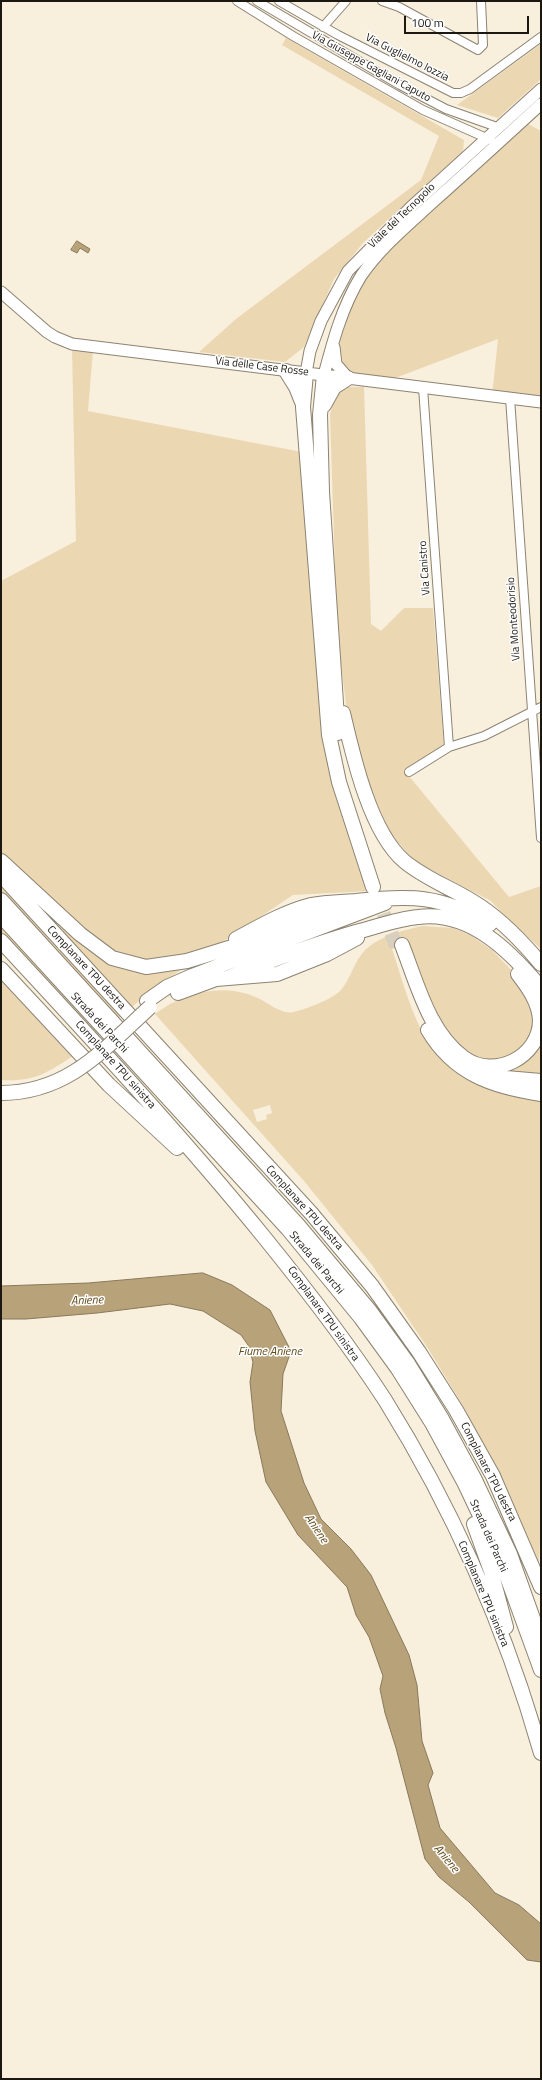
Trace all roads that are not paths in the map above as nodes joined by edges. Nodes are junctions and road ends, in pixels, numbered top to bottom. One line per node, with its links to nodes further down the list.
1 (237, 1): 12 (street, Via Giuseppe Gagliani Caputo)
2 (257, 1): 11 (street, Via Giuseppe Gagliani Caputo)
3 (279, 1): 7 (street, Via Guglielmo Iozzia)
4 (346, 1): 7 (street)
5 (382, 1): 6 (street)
6 (481, 1)
7 (323, 27): 8 (street, Via Guglielmo Iozzia)
8 (541, 36)
9 (541, 89): 11 (main road, Viale del Tecnopolo)
10 (541, 104): 13 (main road, Viale del Tecnopolo)
11 (497, 127): 12 (main road, Viale del Tecnopolo)
12 (486, 138): 13 (street, Via Giuseppe Gagliani Caputo); 16 (main road, Viale del Tecnopolo)
13 (498, 143): 15 (main road, Viale del Tecnopolo)
14 (1, 292): 17 (main road, Via delle Case Rosse)
15 (334, 337): 19 (main road, Viale del Tecnopolo); 20 (main road)
16 (310, 351): 17 (main road); 18 (main road, Viale del Tecnopolo)
17 (286, 371): 18 (main road, Via delle Case Rosse); 24 (highway)
18 (306, 373): 19 (main road, Via delle Case Rosse); 24 (highway)
19 (324, 375): 20 (main road, Via delle Case Rosse); 25 (highway)
20 (348, 378): 21 (main road, Via delle Case Rosse); 25 (highway)
21 (423, 388): 22 (main road, Via delle Case Rosse); 29 (street, Via Canistro)
22 (510, 398): 23 (main road, Via delle Case Rosse); 28 (street, Via Monteodorisio)
23 (541, 402)
24 (303, 407): 26 (highway)
25 (320, 415): 26 (highway)
26 (332, 658): 39 (highway)
27 (541, 707): 28 (street)
28 (531, 712): 29 (street); 31 (street, Via Monteodorisio)
29 (449, 747): 30 (street)
30 (409, 772)
31 (541, 838)
32 (1, 861): 34 (highway)
33 (1, 875): 51 (highway, Complanare TPU destra)
34 (405, 896): 39 (highway); 43 (highway)
35 (1, 900): 52 (highway, Strada dei Parchi)
36 (1, 916): 50 (highway, Strada dei Parchi)
37 (487, 936): 42 (highway); 43 (highway); 44 (highway)
38 (1, 941): 49 (highway, Complanare TPU sinistra)
39 (522, 942): 40 (highway)
40 (541, 964)
41 (1, 969): 49 (highway)
42 (541, 988)
43 (148, 1004): 46 (highway); 47 (highway, bridge)
44 (470, 1073): 45 (highway); 48 (highway)
45 (541, 1081)
46 (1, 1085)
47 (1, 1093)
48 (541, 1094)
49 (265, 1239): 54 (highway, Complanare TPU sinistra)
50 (432, 1423): 53 (highway, Strada dei Parchi); 54 (highway)
51 (541, 1587)
52 (541, 1641)
53 (541, 1670)
54 (533, 1724): 55 (highway, Complanare TPU sinistra)
55 (541, 1753)

